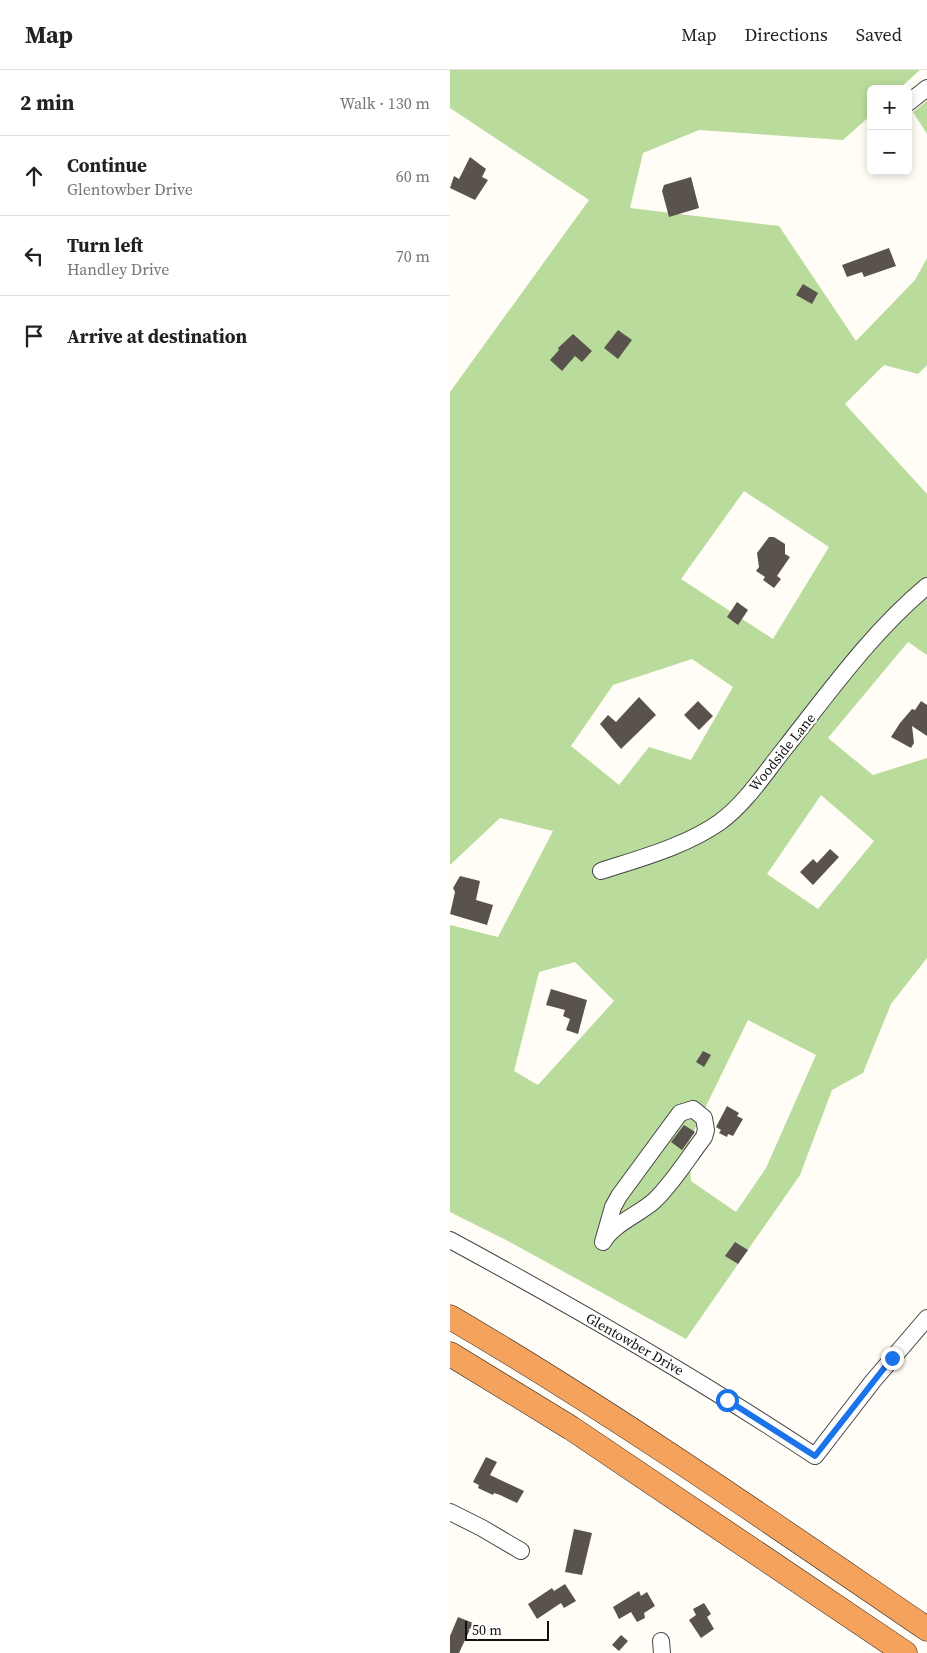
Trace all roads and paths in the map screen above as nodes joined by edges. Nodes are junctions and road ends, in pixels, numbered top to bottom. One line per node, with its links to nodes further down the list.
1 (927, 88): 2 (street)
2 (912, 100)
3 (927, 586): 4 (street, Woodside Lane)
4 (601, 871)
5 (606, 1237): 5 (street)
6 (450, 1240): 8 (street, Glentowber Drive)
7 (450, 1317): 12 (highway)
8 (927, 1318)
9 (450, 1354): 13 (highway)
10 (450, 1512): 11 (street)
11 (522, 1551)
12 (927, 1629)
13 (905, 1653)

